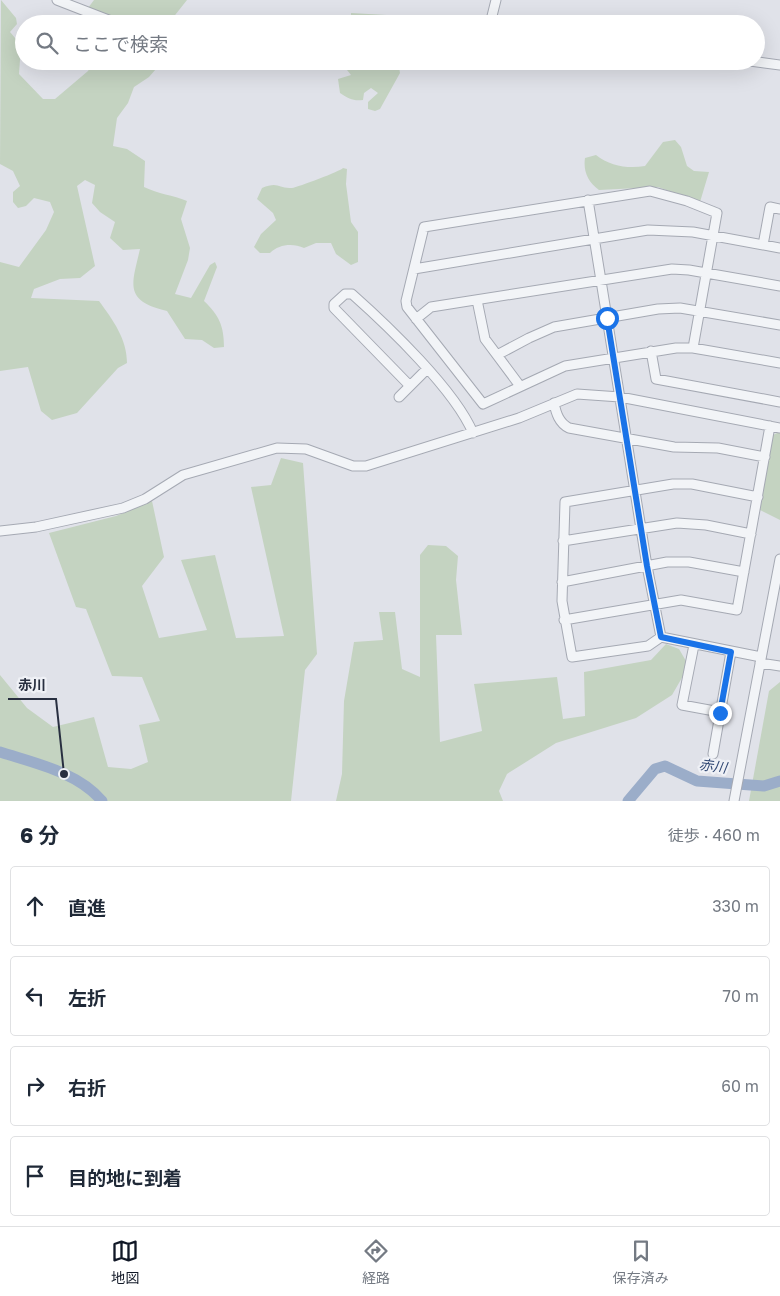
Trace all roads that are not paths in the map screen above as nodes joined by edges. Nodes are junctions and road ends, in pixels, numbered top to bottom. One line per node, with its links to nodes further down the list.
1 (56, 0): 3 (street)
2 (496, 0): 4 (street)
3 (95, 15)
4 (492, 15)
5 (765, 63): 6 (street)
6 (780, 65)
7 (588, 200): 9 (street); 10 (street); 13 (street)
8 (780, 209): 11 (street)
9 (713, 236): 10 (street); 11 (street); 14 (street)
10 (594, 239): 13 (street); 15 (street)
11 (763, 244): 12 (street)
12 (780, 248)
13 (414, 269): 20 (street)
14 (707, 273): 15 (street); 16 (street); 18 (street)
15 (600, 279): 17 (street); 19 (street)
16 (780, 286)
17 (477, 300): 20 (street); 24 (street)
18 (701, 311): 19 (street); 21 (street); 22 (street)
19 (607, 318): 24 (street); 25 (street)
20 (416, 319): 29 (street)
21 (780, 325)
22 (693, 348): 23 (street); 26 (street)
23 (651, 351): 25 (street); 33 (street)
24 (497, 355): 29 (street)
25 (613, 358): 29 (street); 31 (street)
26 (780, 363)
27 (427, 370): 28 (street); 28 (street); 36 (street)
28 (410, 386): 30 (street)
29 (520, 386)
30 (399, 397)
31 (620, 397): 32 (street); 34 (street); 37 (street)
32 (554, 402): 36 (street); 37 (street)
33 (780, 402)
34 (770, 426): 35 (street); 38 (street)
35 (780, 428)
36 (473, 433): 42 (street)
37 (627, 439): 38 (street); 39 (street)
38 (765, 457): 40 (street)
39 (635, 490): 40 (street); 41 (street); 44 (street)
40 (758, 496): 43 (street)
41 (641, 528): 43 (street); 44 (street); 46 (street)
42 (0, 531)
43 (751, 534): 47 (street)
44 (563, 541): 48 (street)
45 (780, 559): 54 (street)
46 (647, 566): 47 (street); 48 (street); 49 (street)
47 (744, 572): 49 (street)
48 (562, 582): 50 (street)
49 (654, 604): 50 (street); 51 (street)
50 (564, 620): 51 (street)
51 (661, 637): 52 (street)
52 (694, 645): 53 (street); 56 (street)
53 (731, 652): 54 (street); 56 (street)
54 (761, 660): 55 (street); 58 (street)
55 (780, 666)
56 (720, 712): 57 (street)
57 (713, 754)
58 (736, 797)

